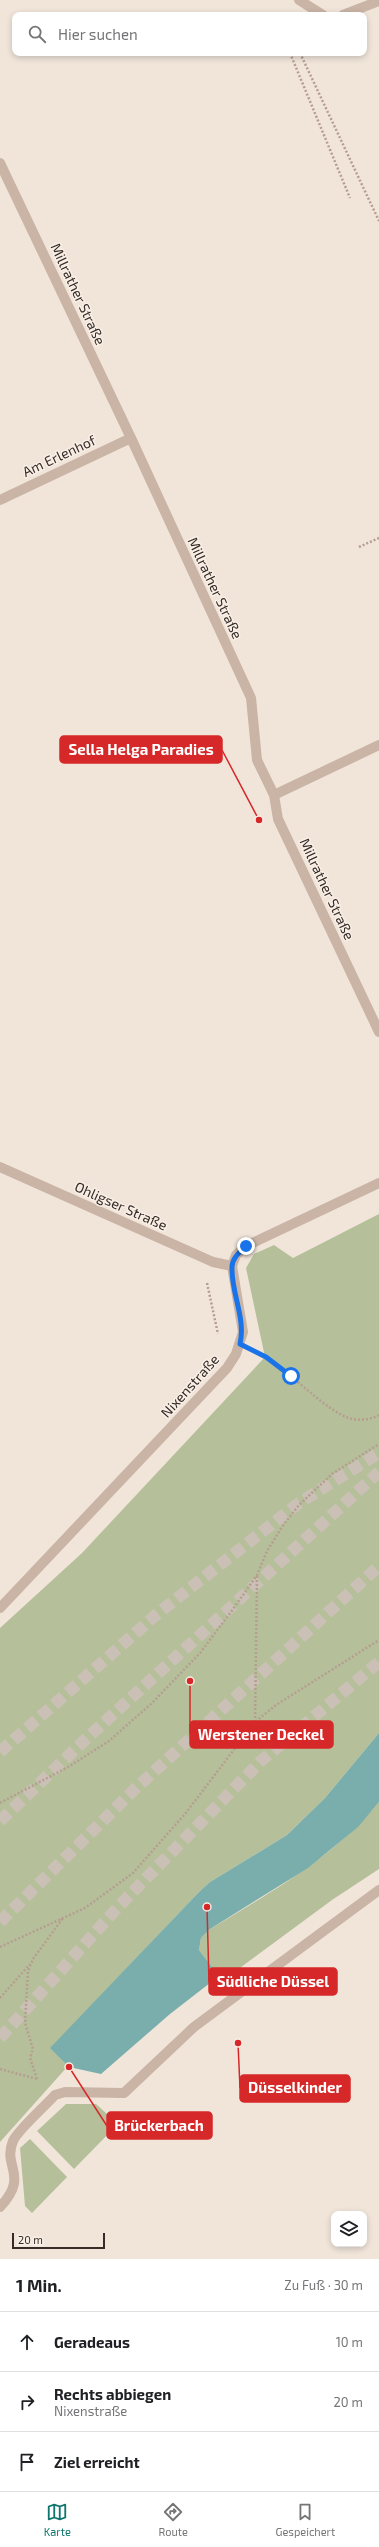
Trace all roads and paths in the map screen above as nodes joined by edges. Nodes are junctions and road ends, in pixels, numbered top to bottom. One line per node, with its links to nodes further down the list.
1 (299, 0): 3 (street)
2 (379, 0): 4 (street)
3 (318, 12)
4 (349, 12)
5 (291, 56): 8 (path)
6 (301, 56): 9 (path)
7 (0, 163): 10 (street, Millrather Straße)
8 (350, 198)
9 (379, 221)
10 (131, 438): 11 (street, Am Erlenhof); 15 (street, Millrather Straße)
11 (0, 500)
12 (379, 538): 13 (path)
13 (359, 548)
14 (379, 745): 15 (street)
15 (274, 795): 16 (street, Millrather Straße)
16 (379, 1032)
17 (0, 1167): 19 (street, Ohligser Straße)
18 (379, 1183): 20 (street)
19 (213, 1262): 20 (street, Ohligser Straße); 21 (path)
20 (232, 1266): 21 (street, Nixenstraße)
21 (238, 1349): 22 (path); 25 (street, Nixenstraße)
22 (379, 1415)
23 (379, 1444): 24 (path)
24 (257, 1575): 27 (path); 28 (path)
25 (0, 1608)
26 (379, 1640): 27 (path)
27 (255, 1722): 30 (path)
28 (0, 1804)
29 (379, 1890): 36 (street)
30 (64, 1918): 31 (path); 32 (path)
31 (0, 1947)
32 (33, 1959): 33 (path); 35 (path)
33 (0, 1998)
34 (0, 2068): 35 (path)
35 (37, 2079): 36 (path)
36 (55, 2095): 37 (street)
37 (0, 2207)

